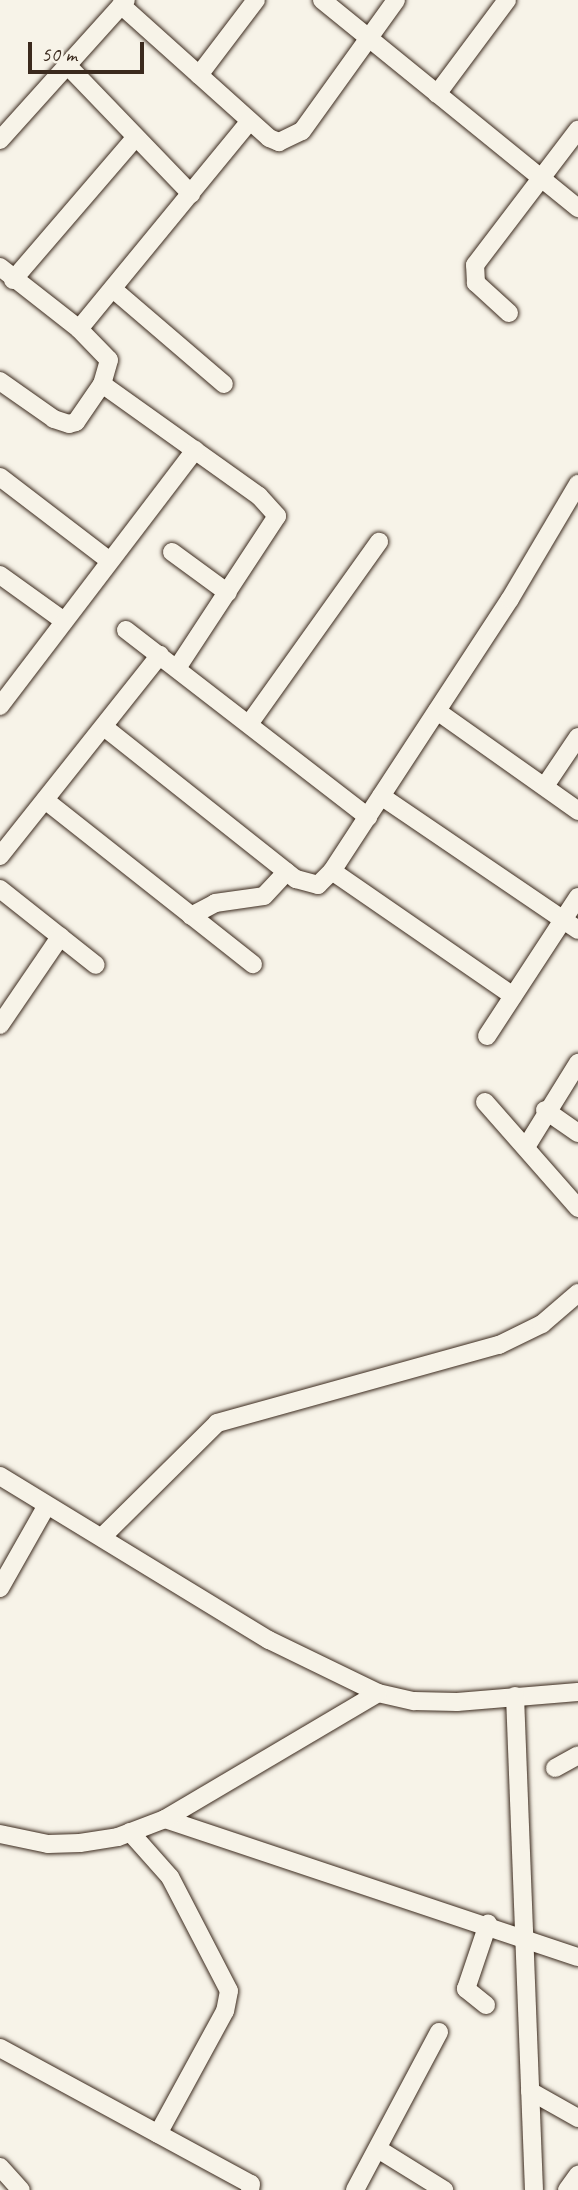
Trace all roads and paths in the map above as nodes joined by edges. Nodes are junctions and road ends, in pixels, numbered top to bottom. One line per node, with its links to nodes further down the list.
1 (256, 0): 8 (street)
2 (322, 0): 6 (street)
3 (396, 0): 6 (street)
4 (508, 0): 9 (street)
5 (124, 2): 7 (street); 8 (street)
6 (369, 40): 9 (street); 10 (street)
7 (67, 65): 12 (street); 13 (street)
8 (199, 75): 10 (street)
9 (437, 94): 14 (street)
10 (250, 121): 15 (street)
11 (578, 130): 14 (street)
12 (135, 138): 15 (street); 17 (street)
13 (0, 140)
14 (542, 177): 16 (street); 19 (street)
15 (191, 194): 18 (street)
16 (578, 208)
17 (6, 273): 20 (street)
18 (113, 289): 20 (street); 23 (street)
19 (509, 313)
20 (79, 329): 22 (street)
21 (0, 381): 22 (street)
22 (103, 384): 24 (street)
23 (224, 384)
24 (195, 450): 29 (street); 31 (street)
25 (0, 477): 29 (street)
26 (578, 484): 37 (street)
27 (379, 542): 38 (street)
28 (172, 552): 31 (street)
29 (110, 561): 32 (street)
30 (0, 575): 32 (street)
31 (228, 593): 35 (street)
32 (64, 621): 36 (street)
33 (126, 630): 34 (street)
34 (160, 656): 35 (street); 39 (street)
35 (177, 668): 38 (street)
36 (3, 695)
37 (437, 711): 41 (street); 42 (street)
38 (249, 724): 45 (street)
39 (104, 727): 43 (street); 48 (street)
40 (578, 737): 41 (street)
41 (545, 786): 44 (street)
42 (382, 796): 45 (street); 52 (street)
43 (45, 800): 46 (street); 51 (street)
44 (578, 811)
45 (368, 817): 47 (street)
46 (0, 856)
47 (332, 871): 48 (street); 56 (street)
48 (286, 872): 51 (street)
49 (0, 889): 53 (street)
50 (578, 897): 52 (street)
51 (191, 916): 54 (street)
52 (571, 925): 56 (street)
53 (60, 937): 55 (street); 57 (street)
54 (253, 964)
55 (96, 965)
56 (513, 996): 58 (street)
57 (3, 1013)
58 (487, 1036)
59 (578, 1063): 61 (street)
60 (485, 1102): 63 (street)
61 (545, 1110): 62 (street); 63 (street)
62 (578, 1133)
63 (526, 1147): 64 (street)
64 (578, 1208)
65 (578, 1293): 68 (street)
66 (0, 1476): 67 (street)
67 (47, 1505): 68 (street); 69 (street)
68 (102, 1537): 71 (street)
69 (1, 1584)
70 (578, 1692): 72 (street)
71 (378, 1693): 72 (street); 75 (street)
72 (515, 1696): 79 (street)
73 (578, 1755): 74 (street)
74 (555, 1768)
75 (165, 1819): 76 (street); 78 (street)
76 (130, 1832): 77 (street); 86 (street)
77 (0, 1834)
78 (488, 1924): 79 (street); 81 (street)
79 (524, 1936): 80 (street); 84 (street)
80 (578, 1957)
81 (486, 2005)
82 (439, 2032): 87 (street)
83 (1, 2053): 86 (street)
84 (530, 2091): 85 (street); 94 (street)
85 (578, 2118)
86 (158, 2134): 90 (street)
87 (378, 2149): 92 (street); 93 (street)
88 (0, 2167): 91 (street)
89 (578, 2175): 95 (street)
90 (254, 2188)
91 (21, 2190)
92 (355, 2190)
93 (444, 2190)
94 (534, 2190)
95 (567, 2190)

